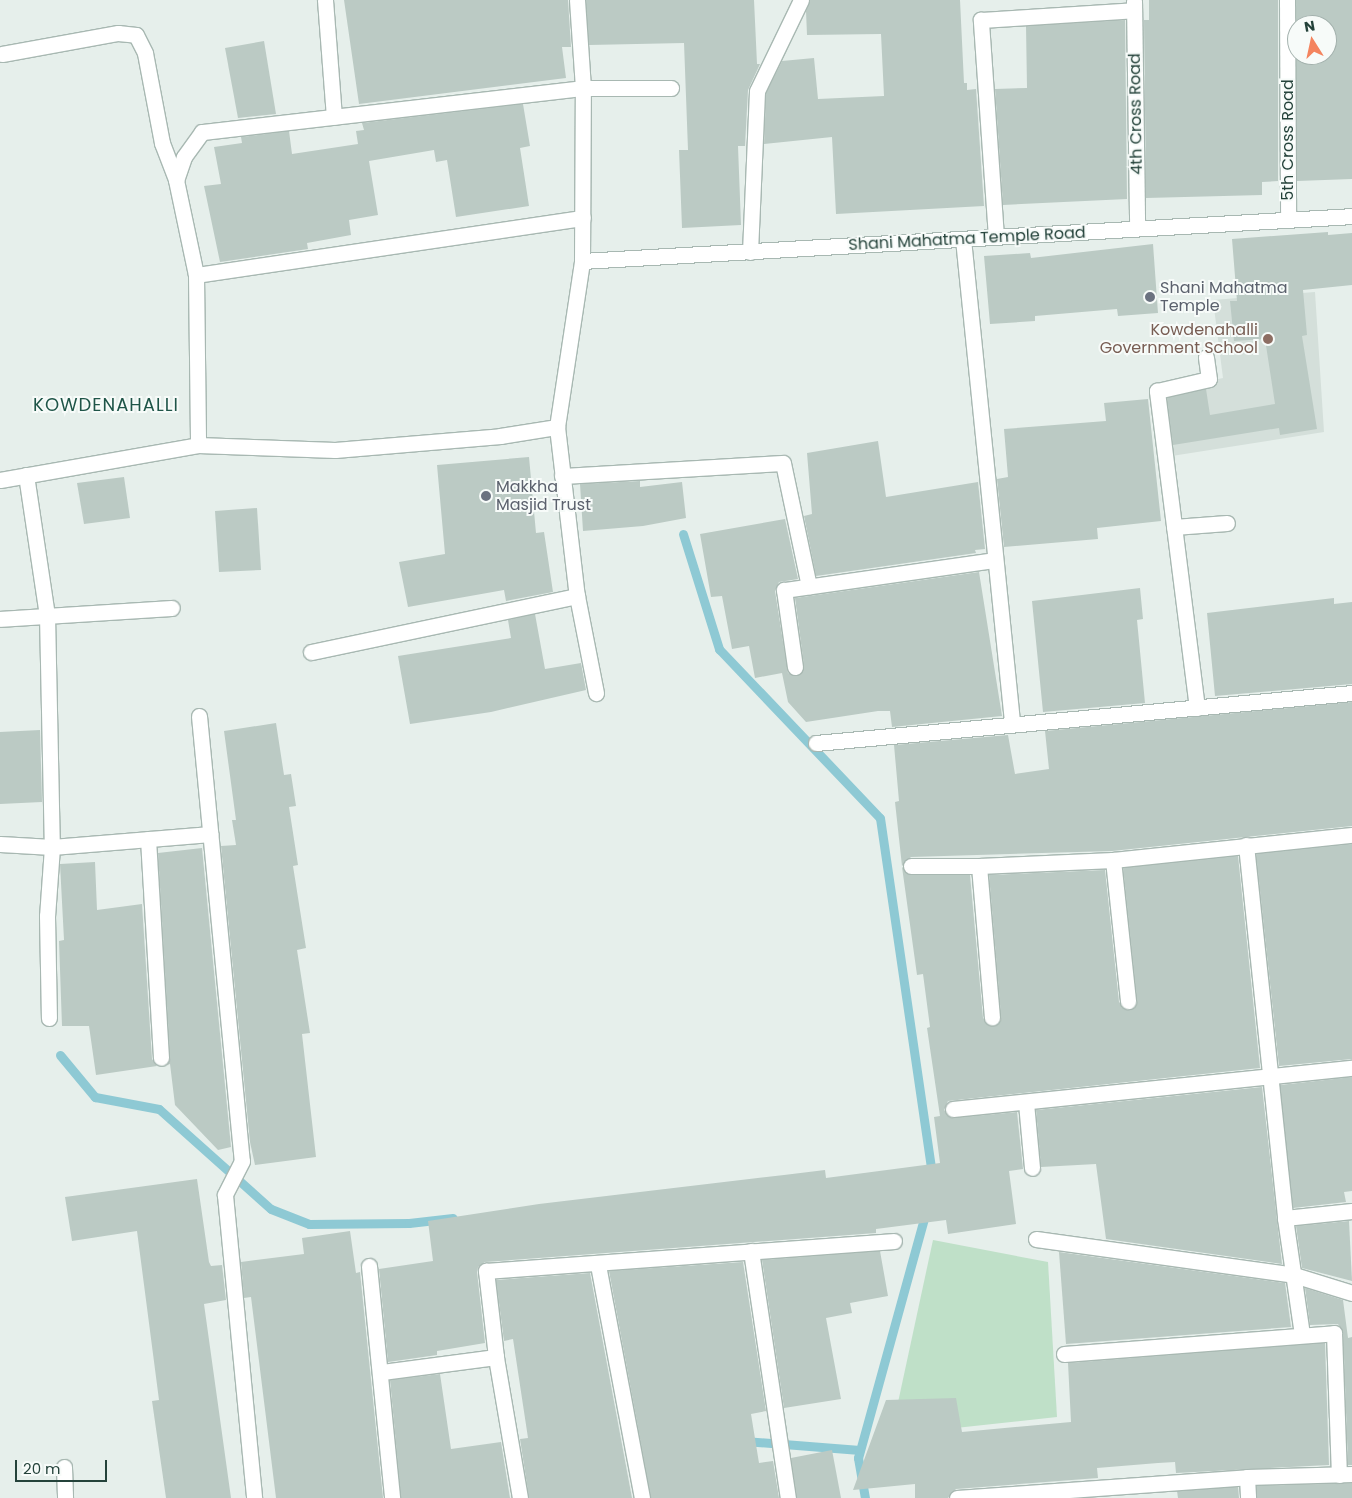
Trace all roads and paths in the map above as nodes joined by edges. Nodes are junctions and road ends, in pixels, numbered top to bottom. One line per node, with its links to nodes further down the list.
1 (325, 0): 9 (street)
2 (577, 0): 7 (street)
3 (802, 0): 17 (street)
4 (1287, 0): 13 (street, 5th Cross Road)
5 (1134, 5): 14 (street, 4th Cross Road); 15 (street)
6 (2, 54): 10 (street)
7 (584, 88): 8 (street); 9 (street); 12 (street)
8 (671, 88)
9 (334, 117): 10 (street)
10 (176, 180): 19 (street)
11 (1352, 216): 13 (street, Shani Mahatma Temple Road)
12 (583, 218): 18 (street); 19 (street)
13 (1288, 220): 14 (street, Shani Mahatma Temple Road)
14 (1137, 228): 15 (street, Shani Mahatma Temple Road)
15 (996, 237): 16 (street, Shani Mahatma Temple Road)
16 (963, 239): 17 (street, Shani Mahatma Temple Road); 28 (street)
17 (750, 252): 18 (street, Shani Mahatma Temple Road)
18 (582, 261): 21 (street)
19 (196, 275): 22 (street)
20 (1206, 357): 27 (street)
21 (557, 427): 22 (street); 24 (street)
22 (198, 445): 23 (street)
23 (26, 475): 25 (street); 32 (street)
24 (562, 476): 29 (street); 30 (street)
25 (0, 480)
26 (1227, 523): 27 (street)
27 (1174, 527): 38 (street)
28 (995, 560): 29 (street); 40 (street)
29 (809, 586): 35 (street)
30 (577, 596): 34 (street); 37 (street)
31 (172, 608): 32 (street)
32 (47, 615): 33 (street); 47 (street)
33 (0, 620)
34 (311, 652)
35 (794, 667)
36 (1352, 693): 38 (street)
37 (596, 694)
38 (1197, 708): 40 (street)
39 (199, 716): 42 (street)
40 (1012, 725): 41 (street)
41 (816, 743)
42 (210, 834): 44 (street); 79 (street)
43 (1352, 835): 46 (street)
44 (148, 839): 47 (street); 54 (street)
45 (0, 844): 47 (street)
46 (1246, 844): 48 (street); 56 (street)
47 (52, 847): 53 (street)
48 (1113, 860): 50 (street); 51 (street)
49 (911, 866): 50 (street)
50 (979, 866): 52 (street)
51 (1128, 1001)
52 (992, 1017)
53 (49, 1018)
54 (161, 1058)
55 (1352, 1068): 56 (street)
56 (1272, 1076): 57 (street); 61 (street)
57 (1026, 1102): 58 (street); 59 (street)
58 (953, 1109)
59 (1032, 1168)
60 (1352, 1211): 61 (street)
61 (1285, 1218): 67 (street)
62 (1036, 1238): 67 (street)
63 (894, 1241): 64 (street)
64 (751, 1251): 65 (street); 83 (street)
65 (598, 1265): 71 (street); 82 (street)
66 (369, 1266): 72 (street)
67 (1294, 1274): 68 (street); 69 (street)
68 (1352, 1292)
69 (1302, 1335): 70 (street); 74 (street)
70 (1064, 1354)
71 (496, 1357): 72 (street); 81 (street)
72 (382, 1372): 80 (street)
73 (64, 1467): 78 (street)
74 (1345, 1475): 75 (street)
75 (1247, 1477): 76 (street); 85 (street)
76 (1107, 1493): 77 (street)
77 (976, 1497): 84 (street)
78 (65, 1498)
79 (254, 1498)
80 (392, 1498)
81 (520, 1498)
82 (642, 1498)
83 (788, 1498)
84 (957, 1498)
85 (1248, 1498)

